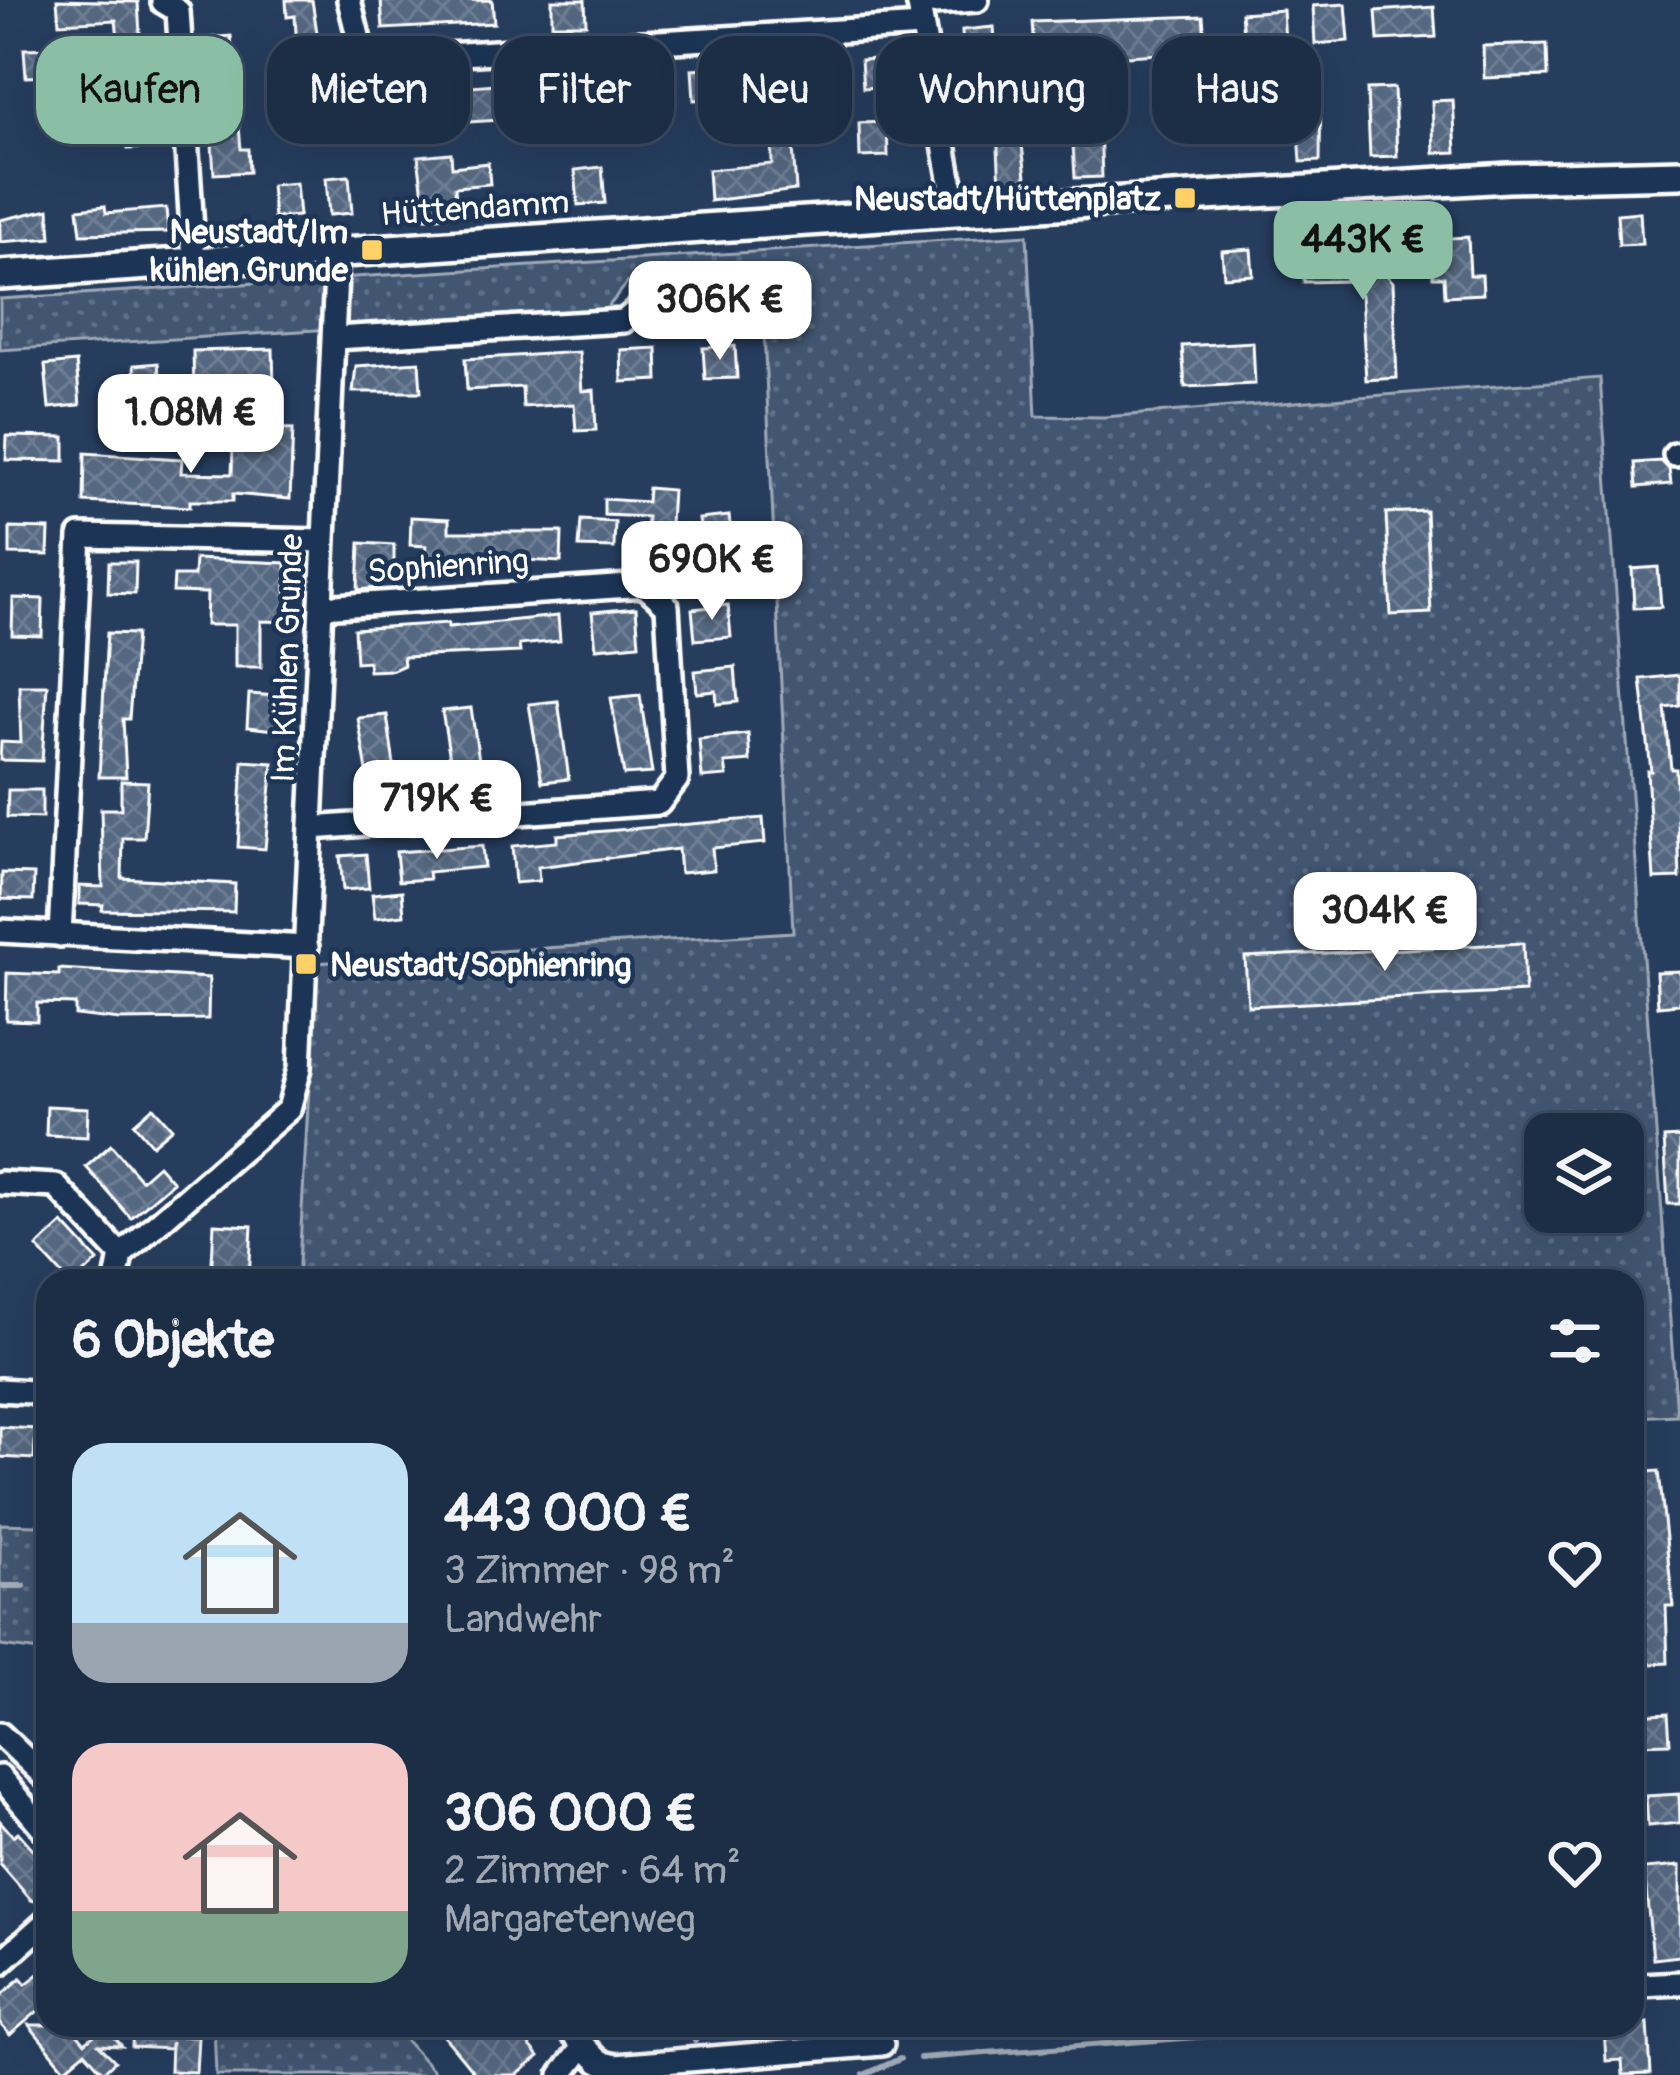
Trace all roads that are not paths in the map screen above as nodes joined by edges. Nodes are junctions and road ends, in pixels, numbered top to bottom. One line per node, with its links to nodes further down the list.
1 (349, 0): 4 (street)
2 (976, 0): 4 (street)
3 (163, 2): 8 (street)
4 (920, 10): 6 (street)
5 (1680, 174): 6 (street, Hüttendamm)
6 (956, 211): 7 (street, Hüttendamm)
7 (337, 252): 8 (street, Hüttendamm); 11 (street, Im Kühlen Grunde)
8 (194, 261): 9 (street, Hüttendamm)
9 (0, 275)
10 (642, 306): 11 (street)
11 (334, 338): 12 (street, Im Kühlen Grunde)
12 (323, 541): 13 (street, Im Kühlen Grunde); 16 (street)
13 (322, 607): 14 (street, Im Kühlen Grunde); 14 (street, Sophienring)
14 (311, 828): 17 (street, Im Kühlen Grunde)
15 (0, 932): 16 (street)
16 (60, 935): 17 (street)
17 (307, 947): 19 (street, Im Kühlen Grunde)
18 (0, 1184): 19 (street)
19 (121, 1255): 20 (street)
20 (118, 1269)
21 (0, 1390): 22 (street)
22 (36, 1393)
23 (0, 1734): 24 (street)
24 (36, 1768)
25 (0, 1777): 26 (street)
26 (36, 1820)
27 (36, 1931): 28 (street)
28 (0, 1963)
29 (1644, 1982): 30 (street)
30 (1680, 1983)
31 (574, 2037): 33 (street)
32 (882, 2044): 33 (street)
33 (583, 2047): 34 (street)
34 (561, 2075)

